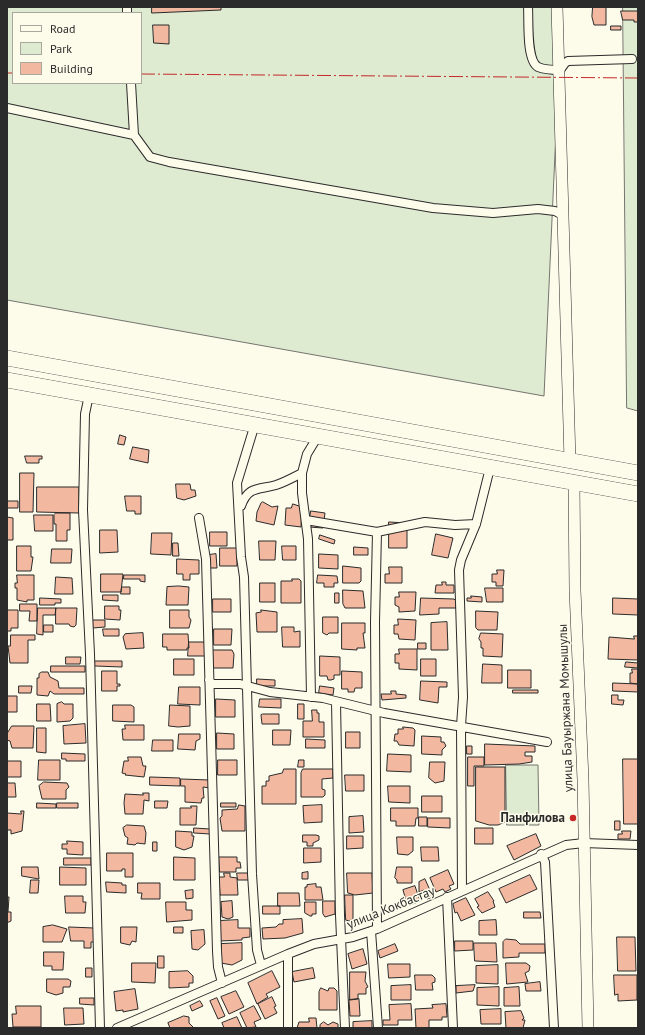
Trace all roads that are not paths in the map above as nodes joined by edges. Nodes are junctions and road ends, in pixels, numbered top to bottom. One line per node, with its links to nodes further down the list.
1 (528, 7): 4 (street)
2 (557, 7): 4 (street)
3 (632, 59): 4 (street)
4 (560, 70): 8 (street)
5 (131, 84): 7 (street)
6 (7, 108): 7 (street)
7 (134, 135): 8 (street)
8 (564, 216): 14 (street)
9 (7, 358): 14 (highway)
10 (7, 380): 11 (highway)
11 (89, 395): 12 (highway); 42 (street)
12 (255, 424): 13 (highway); 20 (street)
13 (318, 436): 15 (highway); 16 (street)
14 (570, 461): 17 (highway)
15 (490, 468): 18 (highway); 23 (street)
16 (302, 473): 20 (street); 22 (street)
17 (638, 473)
18 (574, 483): 19 (highway); 32 (street, улица Бауыржана Момышулы)
19 (638, 494)
20 (240, 509): 26 (street)
21 (199, 518): 25 (street)
22 (306, 520): 24 (street); 27 (street)
23 (476, 524): 24 (street); 30 (street)
24 (377, 532): 29 (street)
25 (209, 680): 26 (street); 41 (street)
26 (247, 685): 27 (street); 40 (street)
27 (311, 697): 28 (street)
28 (336, 702): 29 (street); 38 (street)
29 (376, 711): 30 (street); 37 (street)
30 (461, 726): 31 (street); 35 (street)
31 (547, 742)
32 (584, 843): 33 (street, улица Кокбастау); 34 (street, улица Кокбастау); 49 (street, улица Бауыржана Момышулы)
33 (638, 845)
34 (541, 854): 35 (street, улица Кокбастау); 48 (street)
35 (462, 891): 36 (street, улица Кокбастау)
36 (447, 897): 37 (street, улица Кокбастау); 47 (street)
37 (374, 930): 38 (street, улица Кокбастау); 46 (street)
38 (341, 940): 39 (street, улица Кокбастау); 45 (street)
39 (288, 954): 40 (street, улица Кокбастау); 44 (street)
40 (261, 965): 41 (street, улица Кокбастау)
41 (222, 983): 43 (street, улица Кокбастау)
42 (100, 1028)
43 (117, 1028)
44 (288, 1028)
45 (345, 1028)
46 (378, 1028)
47 (453, 1028)
48 (554, 1028)
49 (588, 1028)

